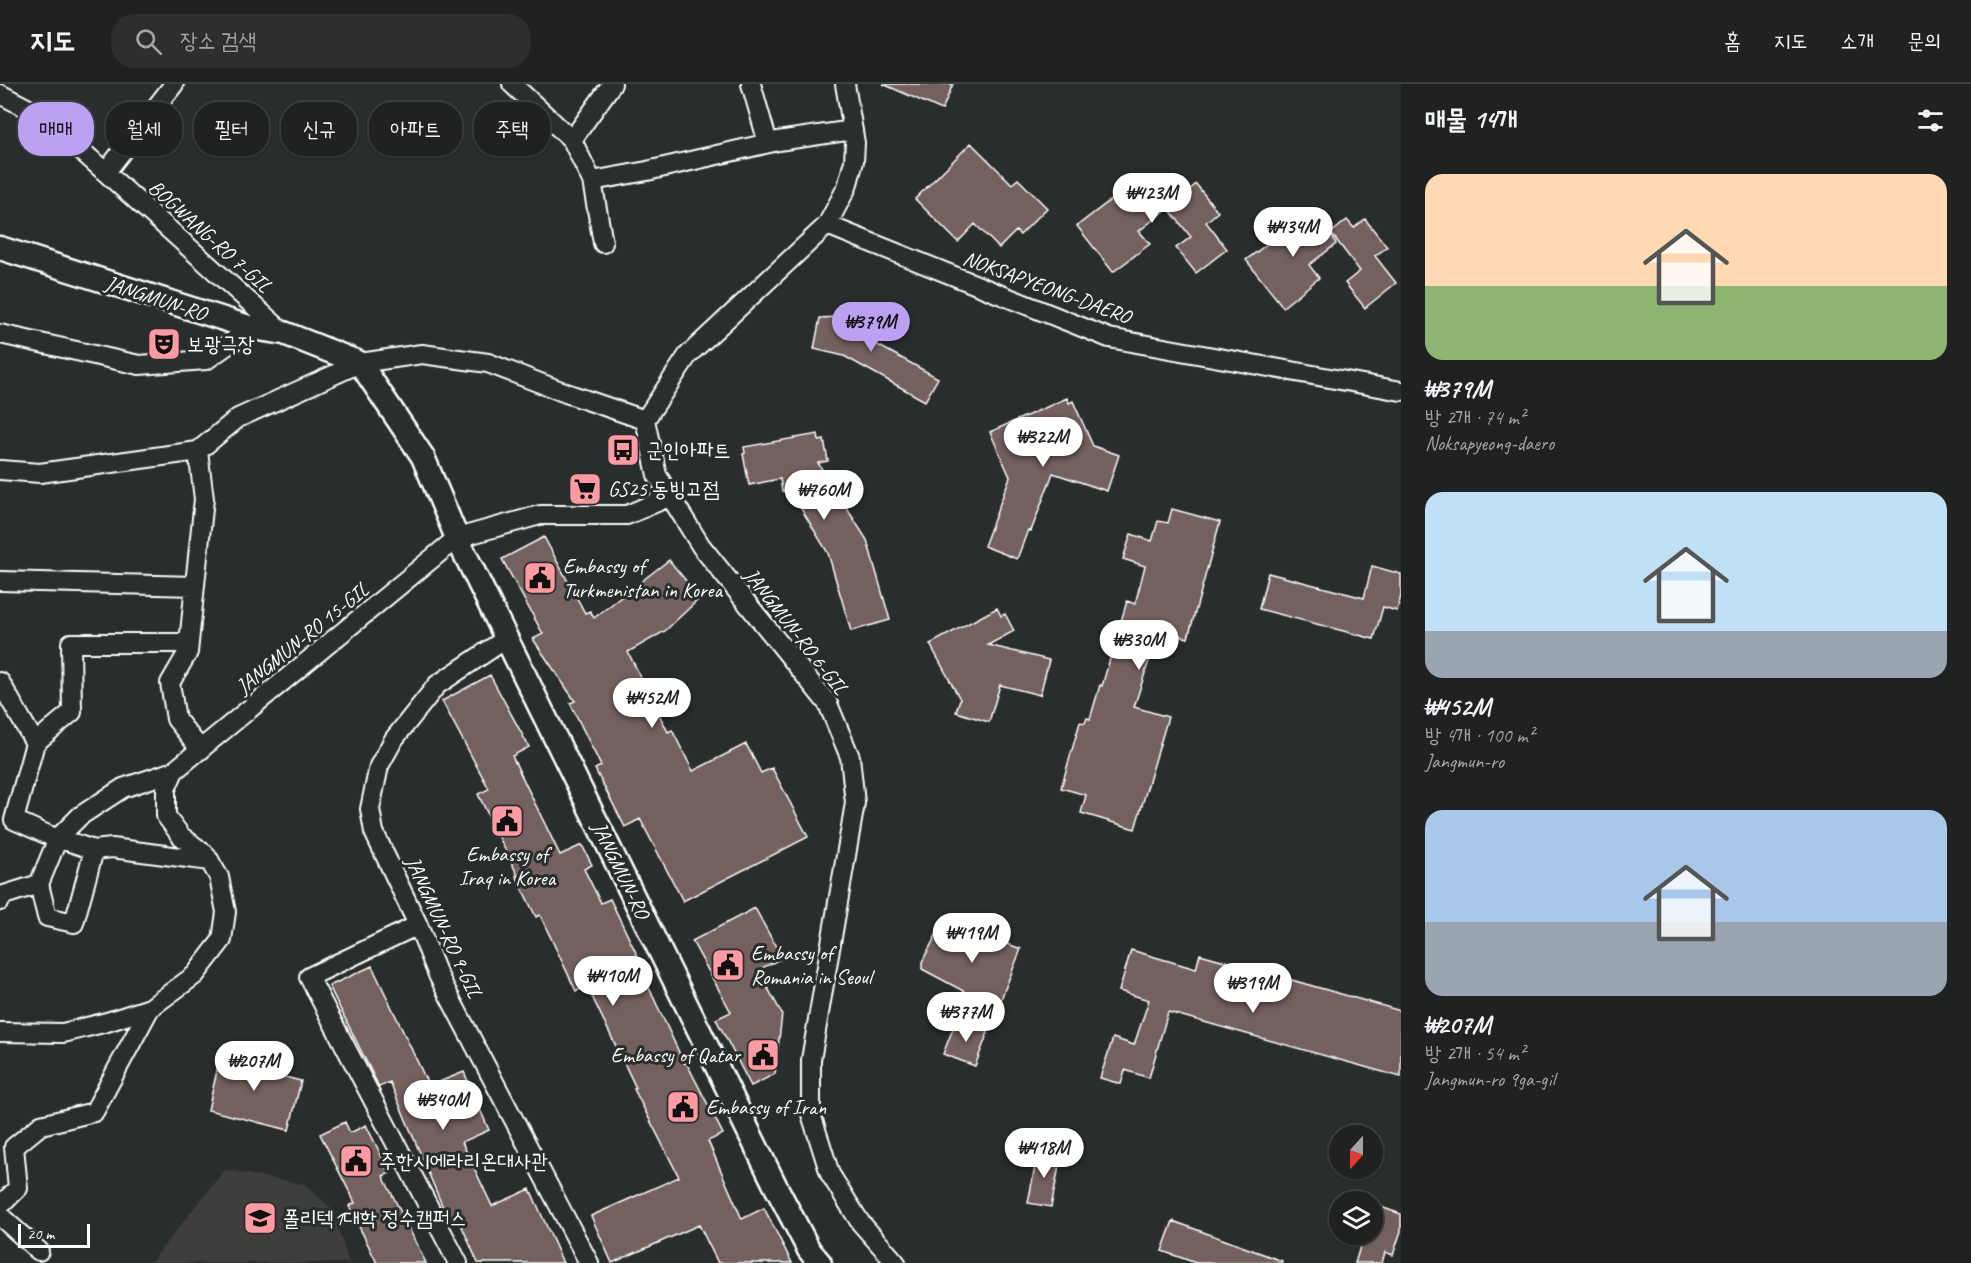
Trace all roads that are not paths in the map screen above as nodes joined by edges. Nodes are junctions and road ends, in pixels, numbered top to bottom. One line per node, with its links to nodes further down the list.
1 (4, 84): 7 (street, BOGWANG-RO 7-GIL)
2 (174, 84): 11 (street)
3 (512, 84): 9 (street)
4 (612, 84): 9 (street)
5 (751, 84): 10 (street)
6 (845, 84): 8 (street)
7 (0, 92): 11 (street, BOGWANG-RO 7-GIL)
8 (853, 130): 10 (street); 13 (street)
9 (572, 140): 12 (street)
10 (768, 143): 12 (street)
11 (105, 172): 17 (street, BOGWANG-RO 7-GIL)
12 (591, 181): 14 (street)
13 (828, 225): 20 (street, NOKSAPYEONG-DAERO); 21 (street)
14 (603, 243)
15 (0, 248): 16 (street, JANGMUN-RO)
16 (252, 328): 17 (street, JANGMUN-RO); 18 (street)
17 (284, 333): 19 (street, JANGMUN-RO)
18 (0, 334)
19 (360, 363): 21 (street); 22 (street); 25 (street, JANGMUN-RO)
20 (1401, 391)
21 (645, 420): 24 (street, JANGMUN-RO 6-GIL)
22 (198, 451): 23 (street); 27 (street)
23 (0, 470)
24 (671, 496): 25 (street); 49 (street, JANGMUN-RO 6-GIL)
25 (458, 538): 28 (street, JANGMUN-RO); 32 (street, JANGMUN-RO 15-GIL)
26 (0, 581): 27 (street)
27 (195, 586): 29 (street)
28 (507, 638): 40 (street, JANGMUN-RO 9-GIL); 48 (street, JANGMUN-RO)
29 (189, 643): 31 (street); 32 (street)
30 (0, 682): 31 (street)
31 (34, 743): 34 (street)
32 (201, 750): 33 (street, JANGMUN-RO 15-GIL)
33 (174, 771): 35 (street, JANGMUN-RO 15-GIL); 37 (street)
34 (7, 820): 35 (street)
35 (58, 838): 36 (street); 38 (street)
36 (94, 850): 37 (street); 38 (street)
37 (210, 861): 41 (street)
38 (39, 884): 39 (street)
39 (0, 901)
40 (418, 925): 46 (street); 47 (street, JANGMUN-RO 9-GIL)
41 (150, 1008): 42 (street); 43 (street)
42 (0, 1032)
43 (0, 1206)
44 (0, 1216): 45 (street)
45 (39, 1251)
46 (458, 1263)
47 (589, 1263)
48 (820, 1263)
49 (896, 1263)

